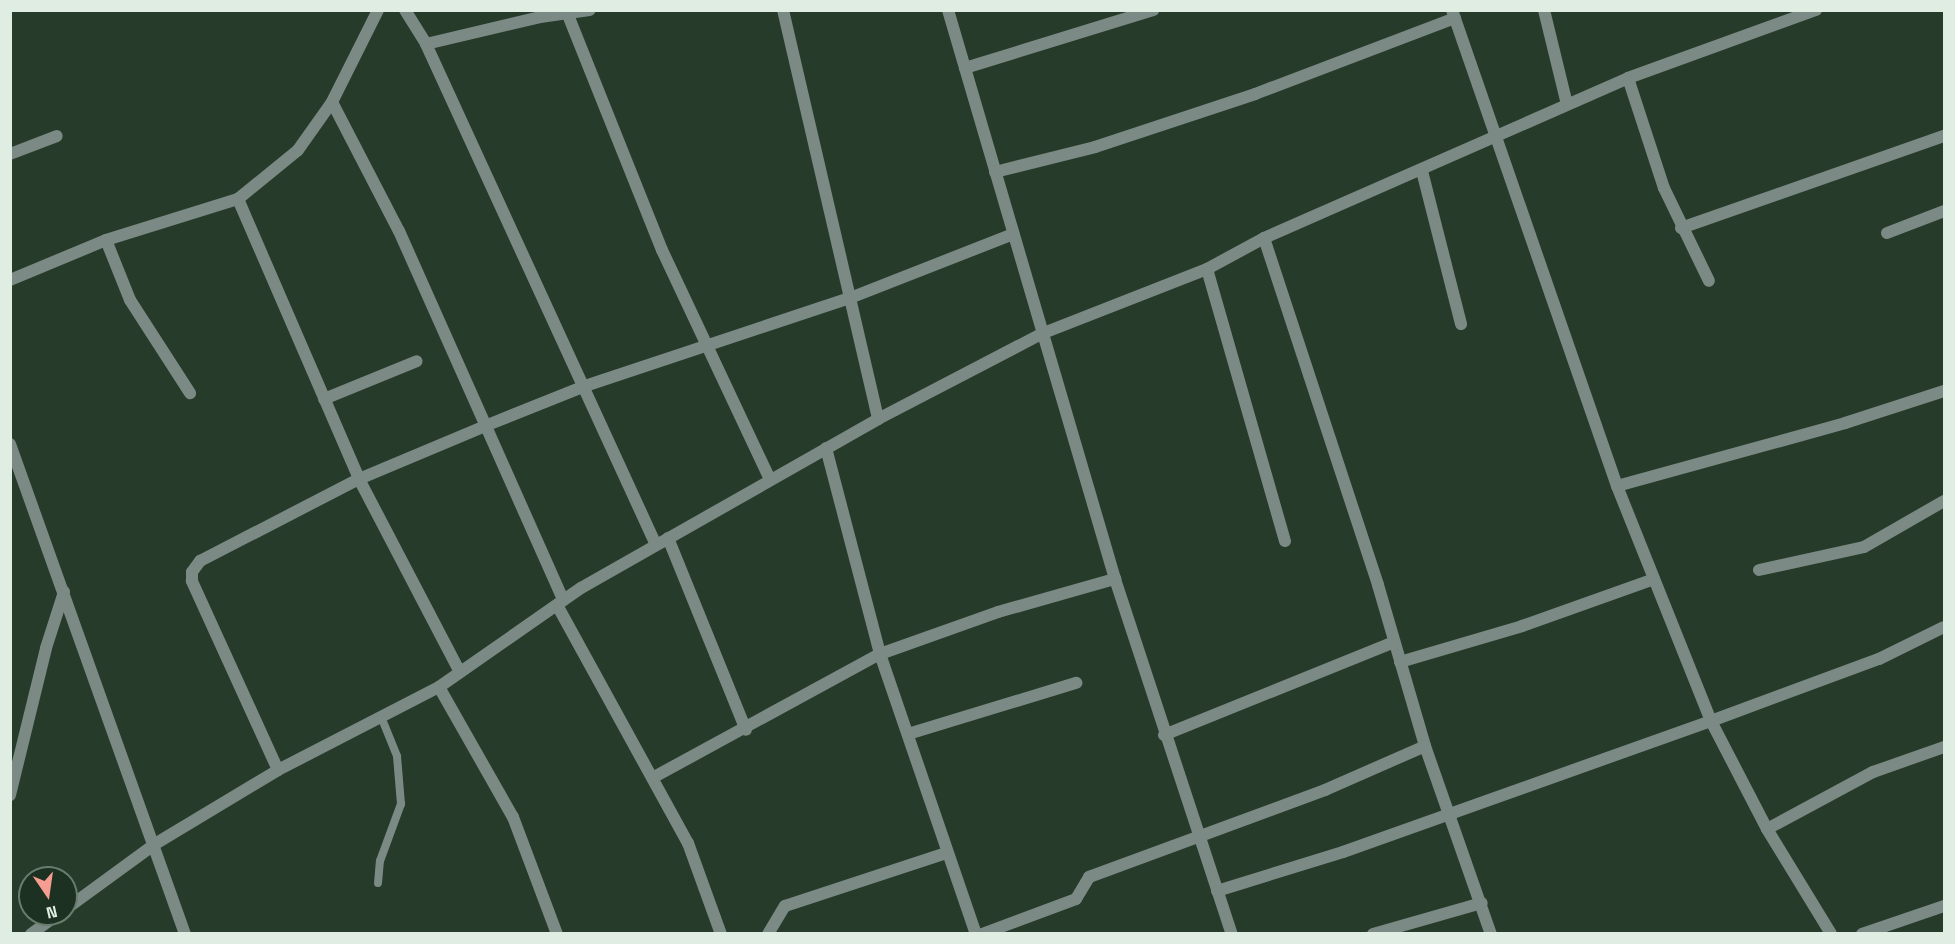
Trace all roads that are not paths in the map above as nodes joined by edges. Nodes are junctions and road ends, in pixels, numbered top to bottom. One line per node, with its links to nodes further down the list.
1 (378, 10): 15 (street)
2 (405, 10): 12 (street)
3 (590, 10): 11 (street)
4 (783, 10): 33 (street)
5 (948, 10): 13 (street)
6 (1153, 10): 13 (street)
7 (1544, 10): 16 (street)
8 (1816, 10): 14 (street)
9 (539, 14): 11 (street); 12 (street)
10 (1454, 14): 17 (street); 22 (street)
11 (568, 15): 36 (street)
12 (426, 44): 38 (street)
13 (964, 68): 22 (street)
14 (1628, 78): 16 (street); 25 (street)
15 (332, 102): 23 (street); 43 (street)
16 (1567, 104): 17 (street)
17 (1494, 134): 21 (street); 48 (street)
18 (57, 136): 20 (street)
19 (1944, 136): 25 (street)
20 (10, 154)
21 (1422, 171): 28 (street); 34 (street)
22 (995, 172): 27 (street)
23 (237, 199): 29 (street); 41 (street)
24 (1944, 211): 26 (street)
25 (1681, 228): 32 (street)
26 (1887, 233)
27 (1013, 234): 33 (street); 35 (street)
28 (1264, 238): 30 (street); 59 (street)
29 (106, 240): 31 (street); 40 (street)
30 (1207, 269): 35 (street); 51 (street)
31 (10, 280)
32 (1709, 281)
33 (850, 298): 36 (street); 42 (street)
34 (1461, 324)
35 (1041, 334): 42 (street); 54 (street)
36 (709, 345): 38 (street); 46 (street)
37 (417, 361): 41 (street)
38 (585, 386): 43 (street); 52 (street)
39 (1944, 391): 48 (street)
40 (190, 393)
41 (324, 399): 47 (street)
42 (878, 419): 45 (street)
43 (485, 426): 47 (street); 57 (street)
44 (10, 444): 56 (street)
45 (826, 448): 46 (street); 60 (street)
46 (770, 479): 50 (street)
47 (360, 480): 62 (street); 72 (street)
48 (1617, 486): 55 (street)
49 (1944, 501): 53 (street)
50 (668, 538): 52 (street); 67 (street)
51 (1285, 541)
52 (656, 545): 57 (street)
53 (1759, 570)
54 (1115, 579): 60 (street); 69 (street)
55 (1654, 579): 61 (street); 66 (street)
56 (64, 592): 74 (street); 78 (street)
57 (560, 603): 62 (street); 73 (street)
58 (1944, 627): 66 (street)
59 (1394, 642): 61 (street); 69 (street)
60 (880, 654): 67 (street); 68 (street)
61 (1400, 662): 70 (street)
62 (460, 672): 64 (street)
63 (1076, 683): 68 (street)
64 (439, 687): 65 (street); 86 (street)
65 (382, 719): 72 (street); 80 (lane)
66 (1710, 721): 75 (street); 76 (street)
67 (746, 730): 73 (street)
68 (908, 734): 79 (street)
69 (1164, 735): 77 (street)
70 (1425, 746): 75 (street); 77 (street)
71 (1944, 747): 76 (street)
72 (278, 770): 78 (street)
73 (654, 777): 87 (street)
74 (10, 795)
75 (1449, 815): 81 (street); 83 (street)
76 (1767, 829): 94 (street)
77 (1199, 836): 81 (street); 90 (street)
78 (155, 844): 82 (street); 85 (street)
79 (946, 853): 88 (street); 89 (street)
80 (378, 882)
81 (1217, 891): 91 (street)
82 (78, 900)
83 (1482, 903): 92 (street); 93 (street)
84 (1944, 906): 95 (street)
85 (185, 933)
86 (557, 933)
87 (721, 933)
88 (768, 933)
89 (976, 933)
90 (982, 933)
91 (1232, 933)
92 (1372, 933)
93 (1491, 933)
94 (1831, 933)
95 (1862, 933)

